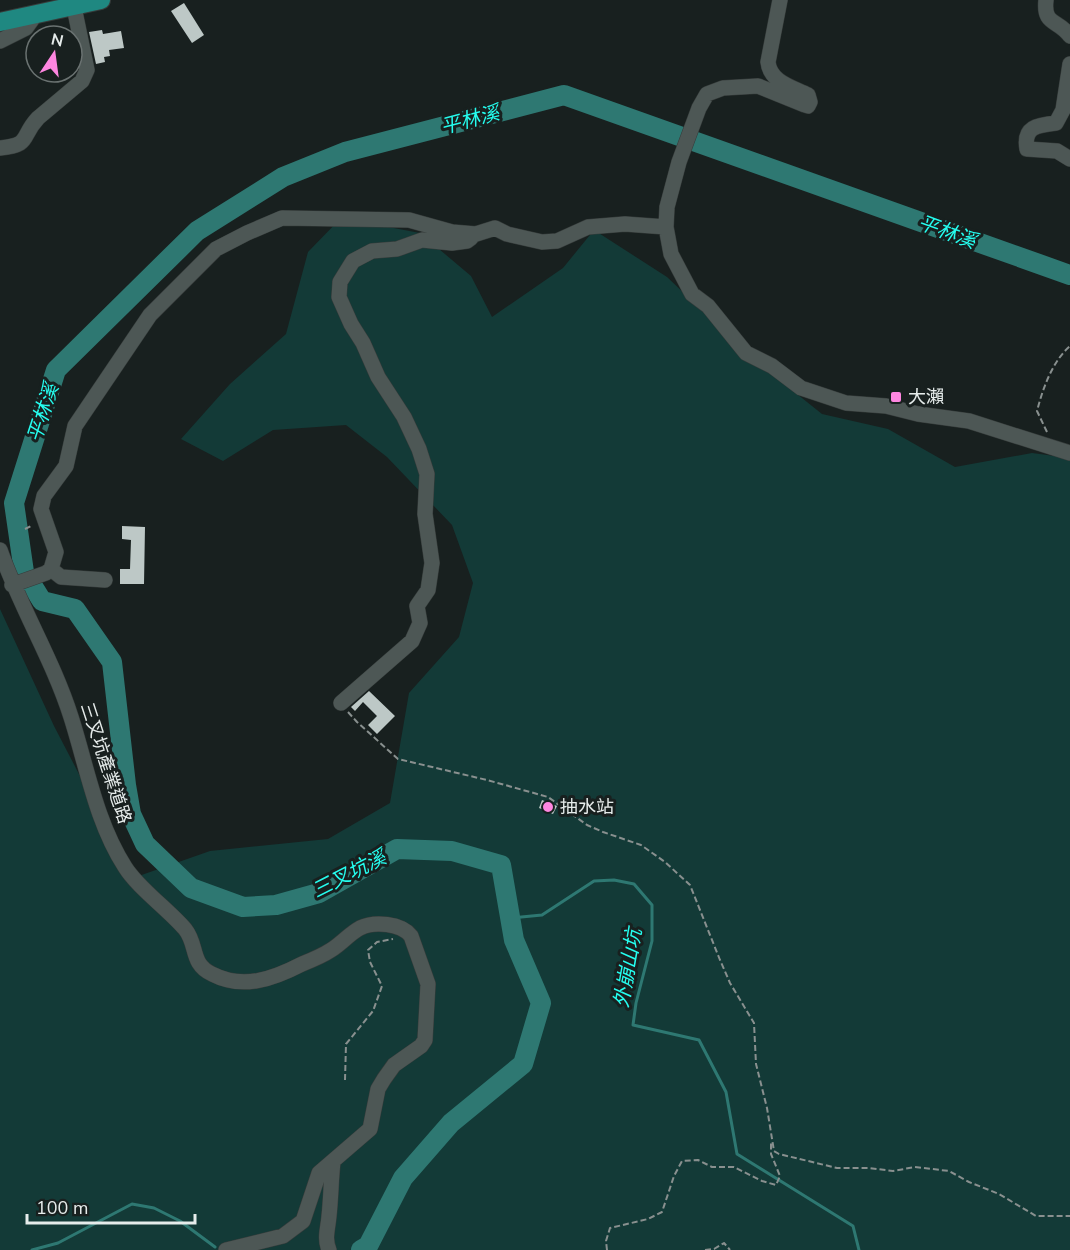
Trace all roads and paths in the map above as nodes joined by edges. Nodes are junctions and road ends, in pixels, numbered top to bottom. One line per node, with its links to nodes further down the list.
1 (101, 0): 4 (main road)
2 (780, 0): 12 (street)
3 (1046, 0): 7 (street)
4 (74, 7): 5 (main road); 10 (street)
5 (36, 14): 6 (main road); 8 (street)
6 (0, 22)
7 (1070, 36)
8 (0, 41)
9 (1070, 64): 11 (street)
10 (0, 148)
11 (1070, 159)
12 (666, 227): 13 (street); 15 (street)
13 (476, 234): 17 (street); 20 (street)
14 (1070, 346): 15 (path)
15 (1064, 451)
16 (0, 550): 19 (street, 三叉坑產業道路)
17 (48, 571): 18 (street); 19 (street)
18 (105, 580)
19 (12, 585): 21 (street, 三叉坑產業道路)
20 (341, 703): 23 (path)
21 (411, 936): 22 (path); 24 (street)
22 (345, 1080)
23 (772, 1137): 25 (path); 28 (path)
24 (333, 1162): 26 (street); 27 (street)
25 (1070, 1216)
26 (226, 1250)
27 (330, 1250)
28 (607, 1250)
29 (705, 1250): 30 (path)
30 (730, 1250)

